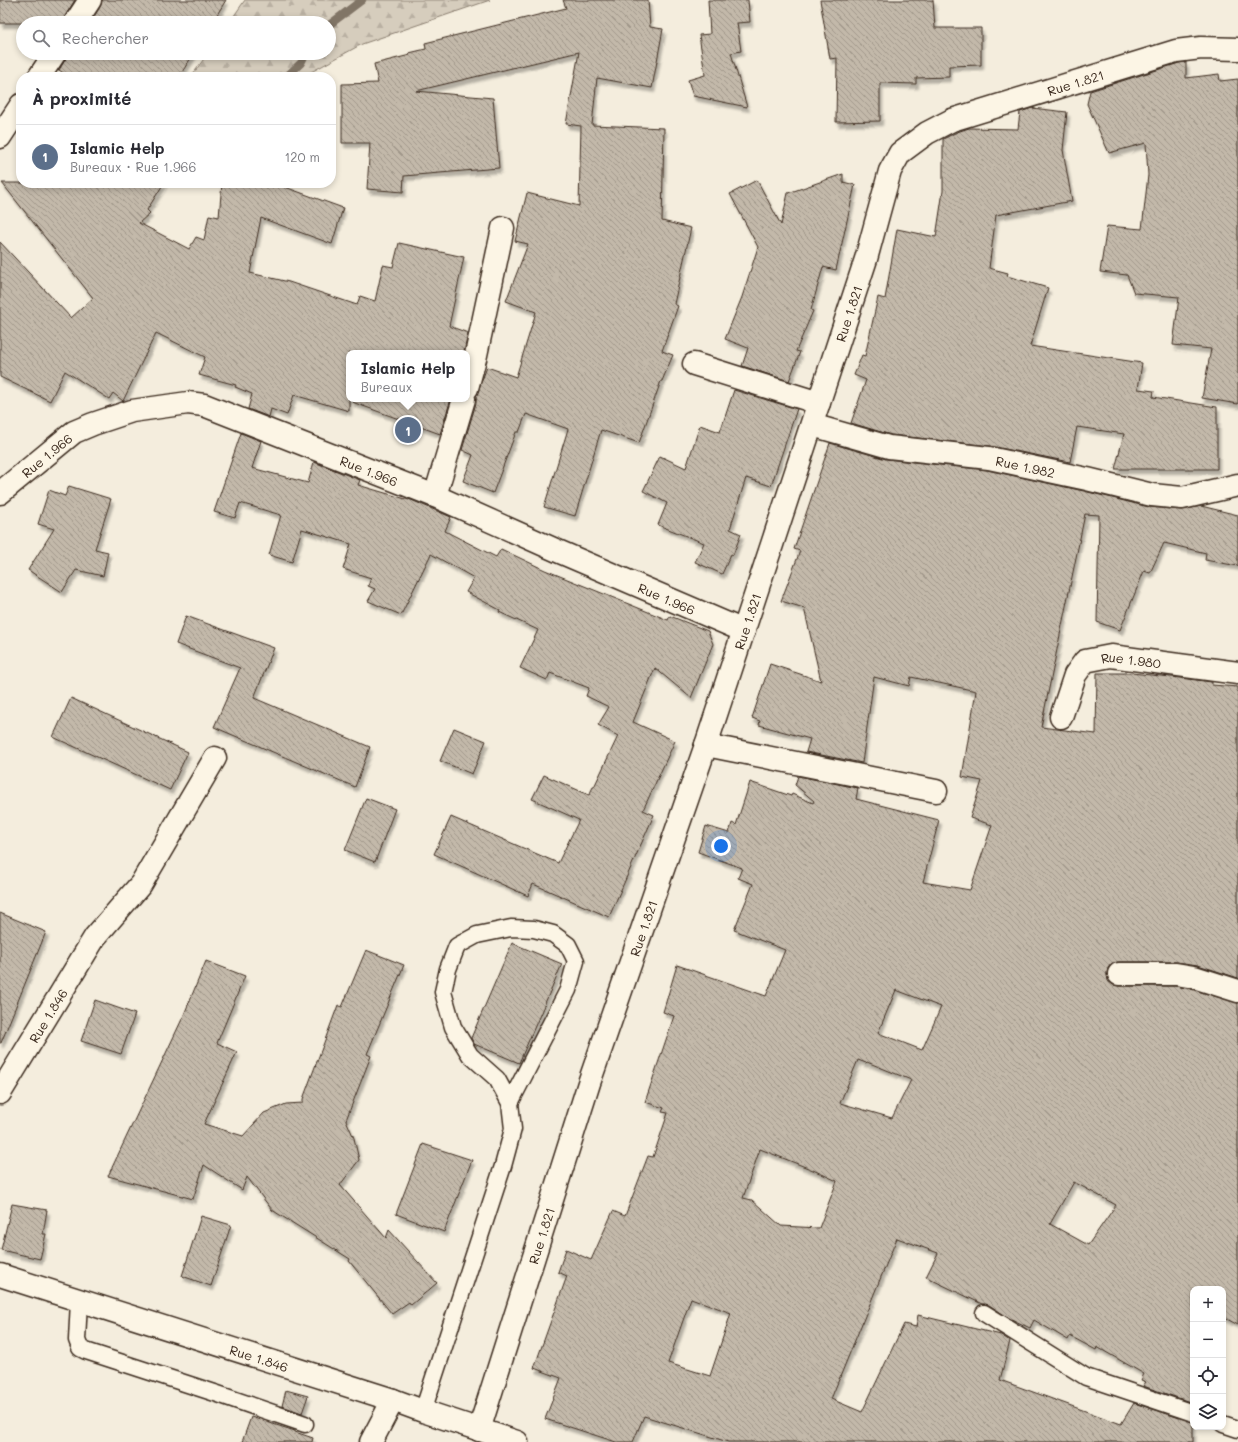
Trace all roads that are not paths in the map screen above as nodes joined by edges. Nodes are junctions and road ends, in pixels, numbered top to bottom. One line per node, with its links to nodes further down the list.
1 (90, 0): 2 (street)
2 (80, 16)
3 (1238, 49): 12 (street, Rue 1.821)
4 (50, 60): 5 (street)
5 (42, 72)
6 (16, 113): 7 (street)
7 (0, 137)
8 (503, 228): 10 (street)
9 (694, 364): 12 (street)
10 (470, 377)
11 (463, 402): 16 (street)
12 (819, 403): 13 (street, Rue 1.821)
13 (812, 425): 14 (street, Rue 1.982); 17 (street, Rue 1.821)
14 (1238, 485)
15 (0, 493): 16 (street, Rue 1.966)
16 (435, 496): 17 (street, Rue 1.966)
17 (744, 631): 20 (street, Rue 1.821)
18 (1238, 673): 19 (street, Rue 1.980)
19 (1061, 717)
20 (706, 745): 22 (street); 36 (street, Rue 1.821)
21 (215, 758): 25 (street, Rue 1.846)
22 (936, 791)
23 (1119, 974): 24 (street)
24 (1238, 992)
25 (0, 1093)
26 (510, 1103): 26 (lane); 31 (lane)
27 (0, 1276): 28 (street, Rue 1.846)
28 (79, 1301): 30 (street, Rue 1.846); 33 (lane)
29 (984, 1314): 32 (lane)
30 (393, 1400): 31 (street, Rue 1.846); 37 (street)
31 (423, 1411): 36 (street, Rue 1.846)
32 (1190, 1412)
33 (305, 1424)
34 (1226, 1425): 35 (lane)
35 (1238, 1429)
36 (479, 1430): 38 (street, Rue 1.846)
37 (371, 1442)
38 (517, 1442)

